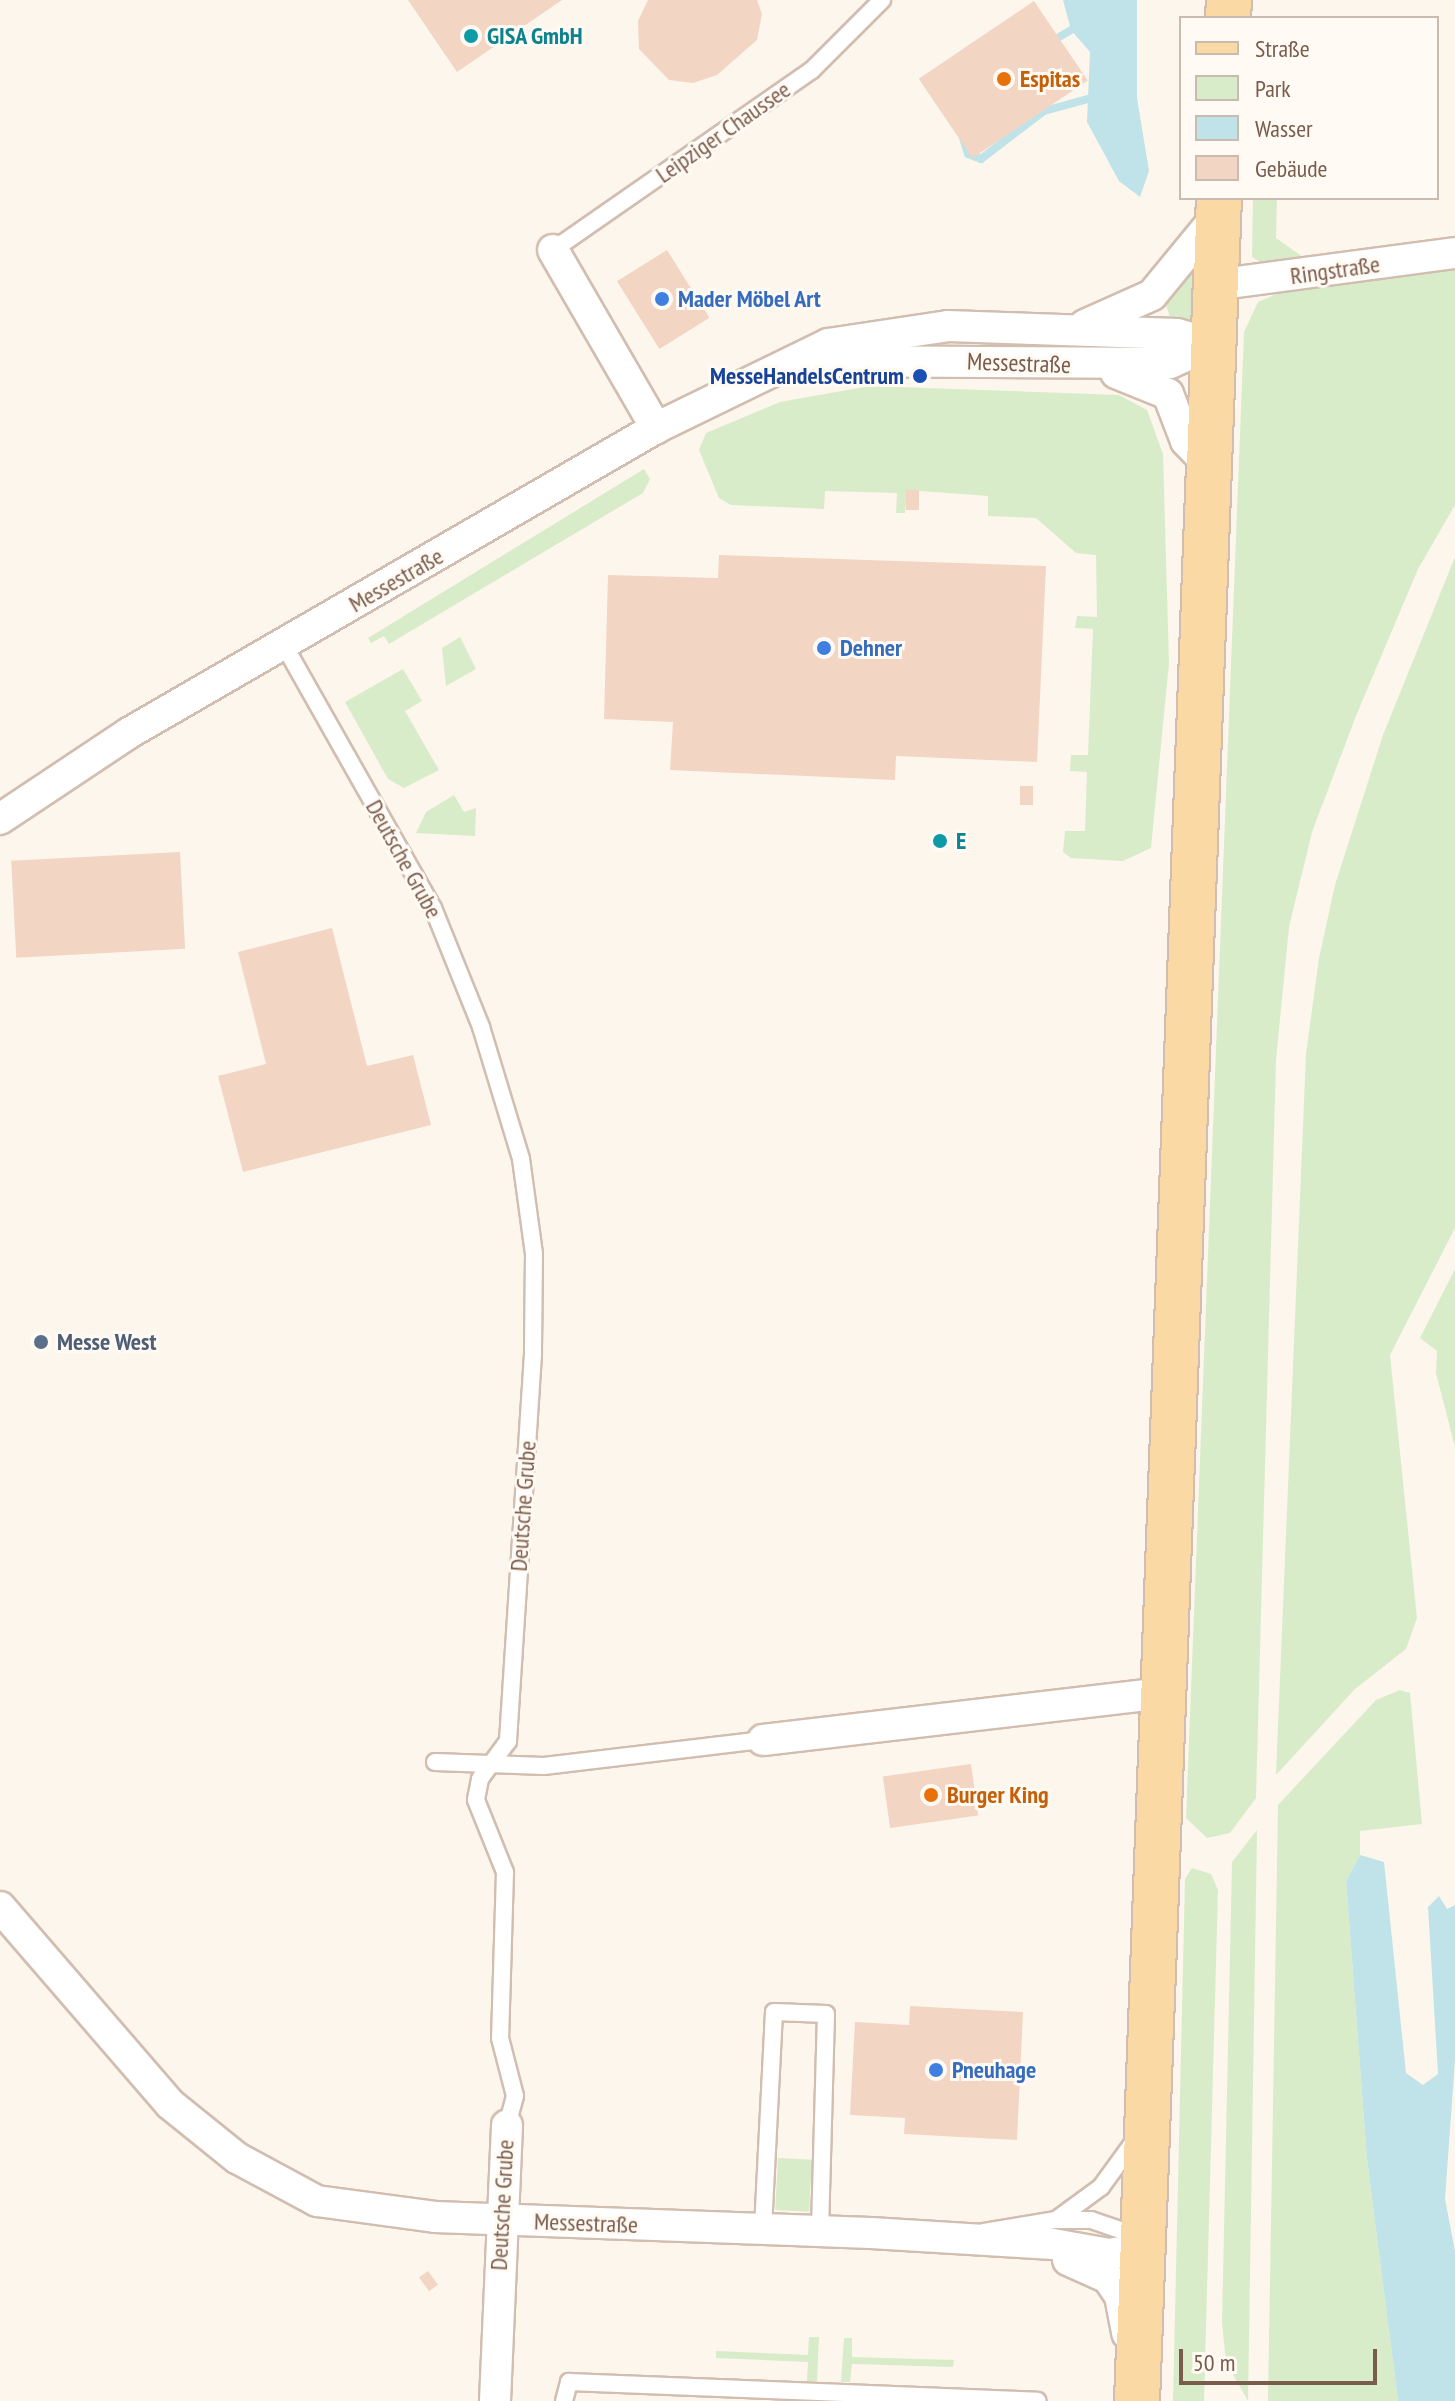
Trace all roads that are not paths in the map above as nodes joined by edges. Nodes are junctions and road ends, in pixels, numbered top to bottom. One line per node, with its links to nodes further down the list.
1 (882, 0): 3 (lane, Leipziger Chaussee)
2 (1218, 206): 5 (main road); 6 (street, Messestraße)
3 (553, 250): 10 (street)
4 (1455, 253): 5 (street, Ringstraße)
5 (1215, 285): 7 (main road)
6 (1072, 330): 7 (street, Messestraße); 8 (street, Messestraße)
7 (1212, 344): 9 (street, Messestraße); 11 (main road)
8 (803, 361): 9 (street, Messestraße); 10 (street, Messestraße)
9 (1091, 365): 11 (street, Messestraße)
10 (656, 428): 12 (street, Messestraße)
11 (1207, 463): 14 (main road)
12 (284, 645): 13 (street, Messestraße); 17 (lane, Deutsche Grube)
13 (0, 819)
14 (1163, 1693): 15 (street); 20 (main road)
15 (763, 1740): 17 (lane)
16 (435, 1762): 17 (lane)
17 (495, 1766): 19 (lane, Deutsche Grube)
18 (0, 1907): 21 (street, Messestraße)
19 (507, 2125): 21 (street, Deutsche Grube)
20 (1147, 2126): 22 (lane); 26 (main road)
21 (500, 2219): 23 (street, Messestraße); 27 (street, Deutsche Grube)
22 (1056, 2220): 25 (lane); 26 (lane)
23 (763, 2229): 24 (street, Messestraße); 24 (lane)
24 (820, 2231): 25 (street, Messestraße)
25 (960, 2238): 26 (street, Messestraße); 30 (street)
26 (1143, 2238): 30 (main road)
27 (495, 2401)
28 (564, 2401): 29 (lane)
29 (1038, 2401)
30 (1137, 2401)

